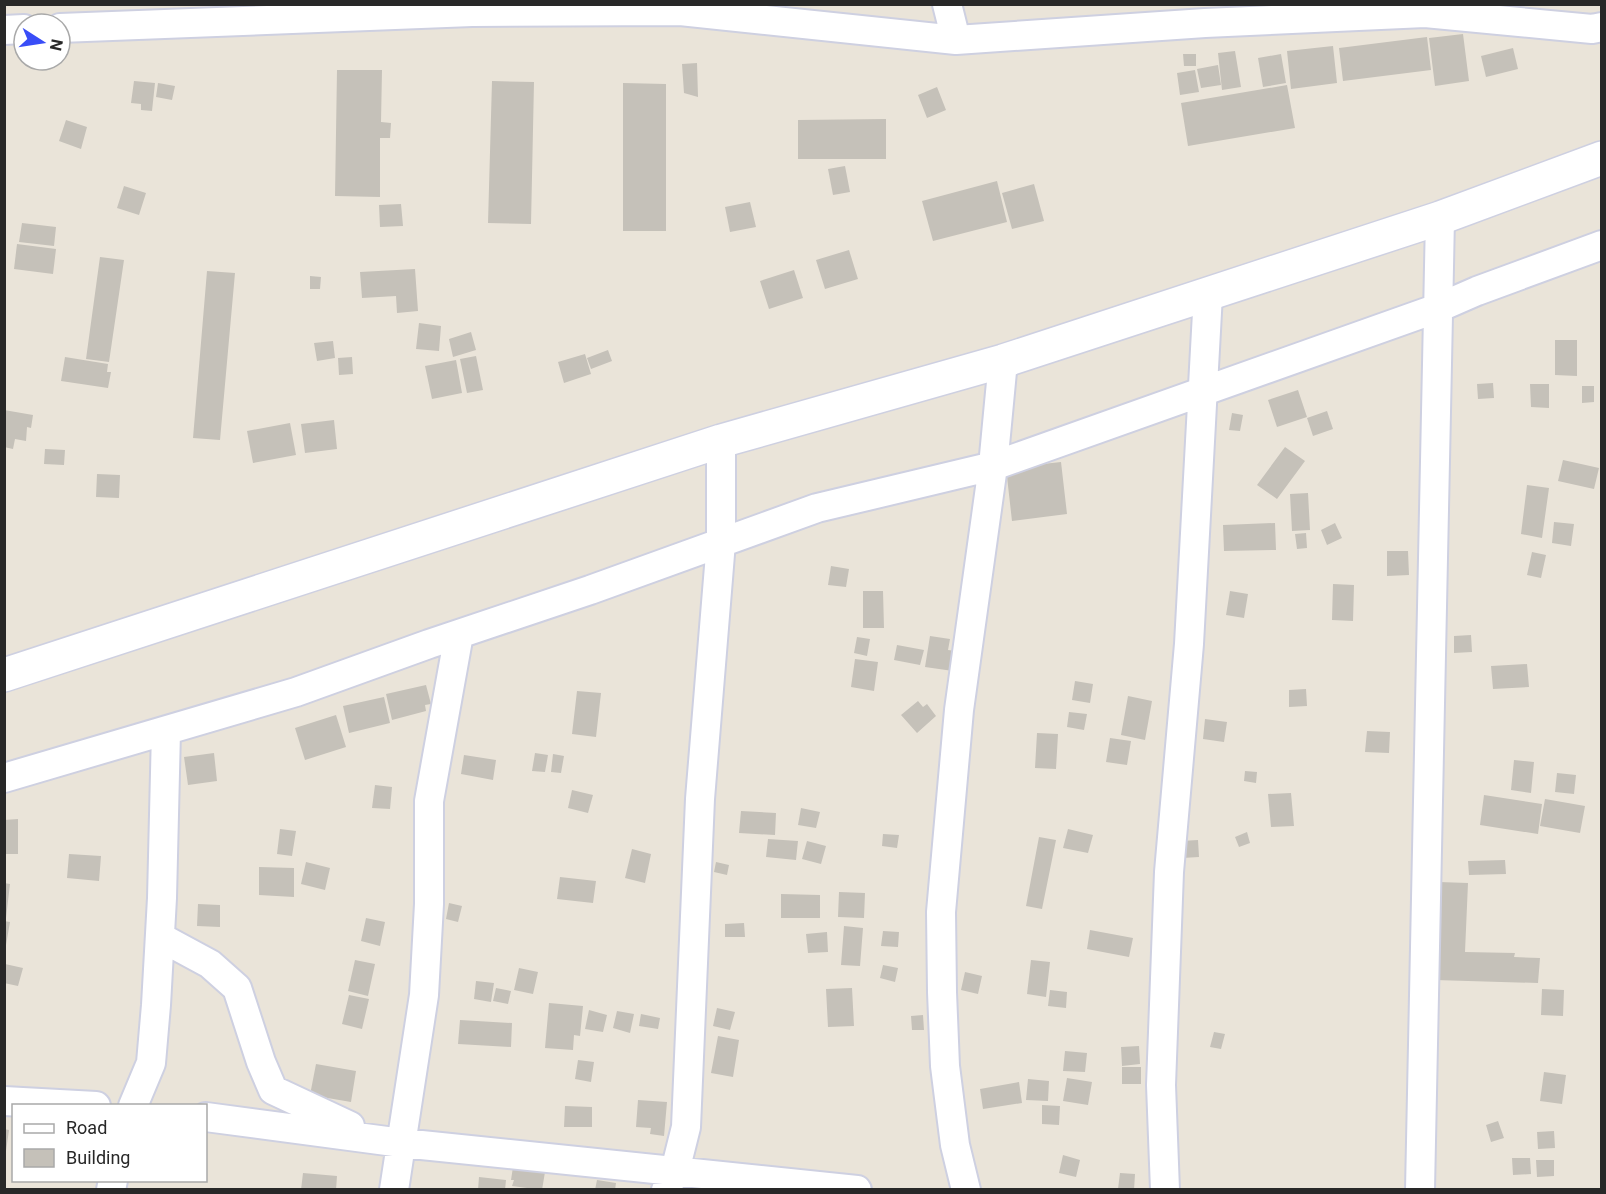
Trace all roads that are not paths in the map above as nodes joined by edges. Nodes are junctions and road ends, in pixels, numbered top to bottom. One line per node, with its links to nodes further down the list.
1 (947, 4): 8 (street)
2 (472, 8): 3 (street); 6 (street)
3 (681, 8): 8 (street)
4 (1425, 9): 5 (street); 7 (street)
5 (1205, 14): 8 (street)
6 (72, 27)
7 (1602, 27)
8 (956, 40)
9 (1602, 158): 10 (main road)
10 (1440, 218): 12 (main road); 13 (street)
11 (1602, 246): 13 (street)
12 (1209, 294): 14 (main road); 15 (street)
13 (1438, 308): 15 (street); 34 (street)
14 (1003, 361): 16 (main road); 17 (street)
15 (1204, 390): 17 (street); 33 (street)
16 (721, 441): 18 (street); 20 (main road)
17 (993, 466): 18 (street); 32 (street)
18 (721, 542): 19 (street); 29 (street)
19 (459, 634): 21 (street); 28 (street)
20 (4, 675)
21 (166, 731): 22 (street); 23 (street)
22 (4, 778)
23 (160, 937): 26 (street); 28 (street)
24 (4, 1101): 25 (street)
25 (59, 1104)
26 (134, 1104)
27 (207, 1117): 28 (street)
28 (391, 1142): 29 (street); 30 (street)
29 (671, 1180): 31 (street)
30 (394, 1190)
31 (857, 1190)
32 (966, 1190)
33 (1165, 1190)
34 (1420, 1190)

